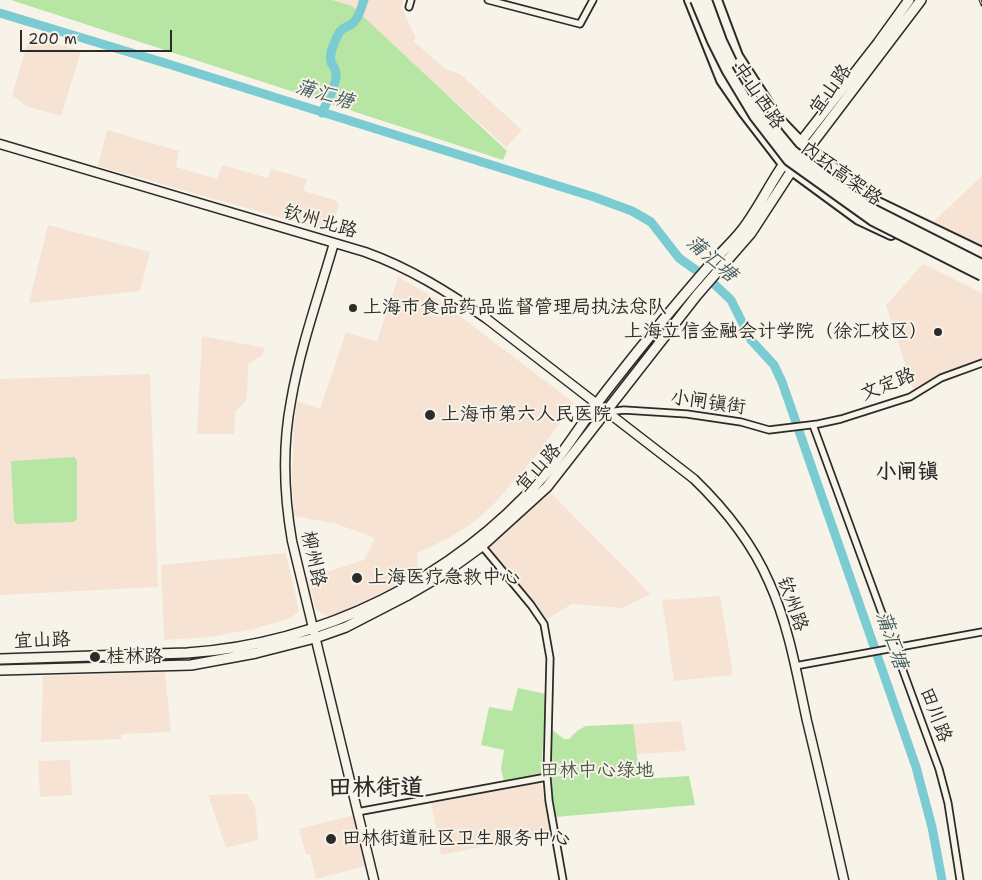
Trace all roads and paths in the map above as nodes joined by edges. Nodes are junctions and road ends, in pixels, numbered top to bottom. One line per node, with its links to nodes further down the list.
1 (411, 0): 10 (street)
2 (488, 0): 3 (street)
3 (593, 0)
4 (690, 0): 13 (main road, 中山西路)
5 (696, 0): 17 (main road, 内环高架路, bridge)
6 (706, 0): 16 (main road, 内环高架路, bridge)
7 (716, 0): 12 (main road, 中山西路)
8 (909, 0): 12 (main road, 宜山路)
9 (921, 0): 12 (main road, 宜山路)
10 (409, 7)
11 (0, 144): 14 (street, 钦州北路)
12 (804, 145): 13 (main road, 宜山路); 15 (main road, 中山西路)
13 (788, 166): 17 (main road, 中山西路); 19 (main road, 宜山路); 20 (main road, 宜山路)
14 (334, 244): 19 (street, 钦州北路); 25 (street, 柳州路)
15 (982, 253)
16 (982, 265)
17 (982, 276)
18 (982, 363): 21 (street, 文定路)
19 (596, 404): 20 (street, 钦州路); 25 (main road, 宜山路)
20 (607, 412): 22 (street, 小闸镇街); 23 (main road, 宜山路); 28 (street, 钦州路)
21 (813, 425): 22 (street, 文定路); 26 (street, 田川路)
22 (803, 426)
23 (482, 546): 25 (main road, 宜山路); 30 (street)
24 (982, 632): 26 (street)
25 (314, 634): 27 (main road, 宜山路); 29 (main road, 宜山路); 31 (street, 柳州路)
26 (894, 648): 28 (street); 35 (street, 田川路)
27 (0, 659)
28 (795, 666): 34 (street, 钦州路)
29 (0, 670)
30 (547, 777): 31 (street); 33 (street)
31 (357, 812): 32 (street, 柳州路)
32 (374, 880)
33 (563, 880)
34 (844, 880)
35 (960, 880)

